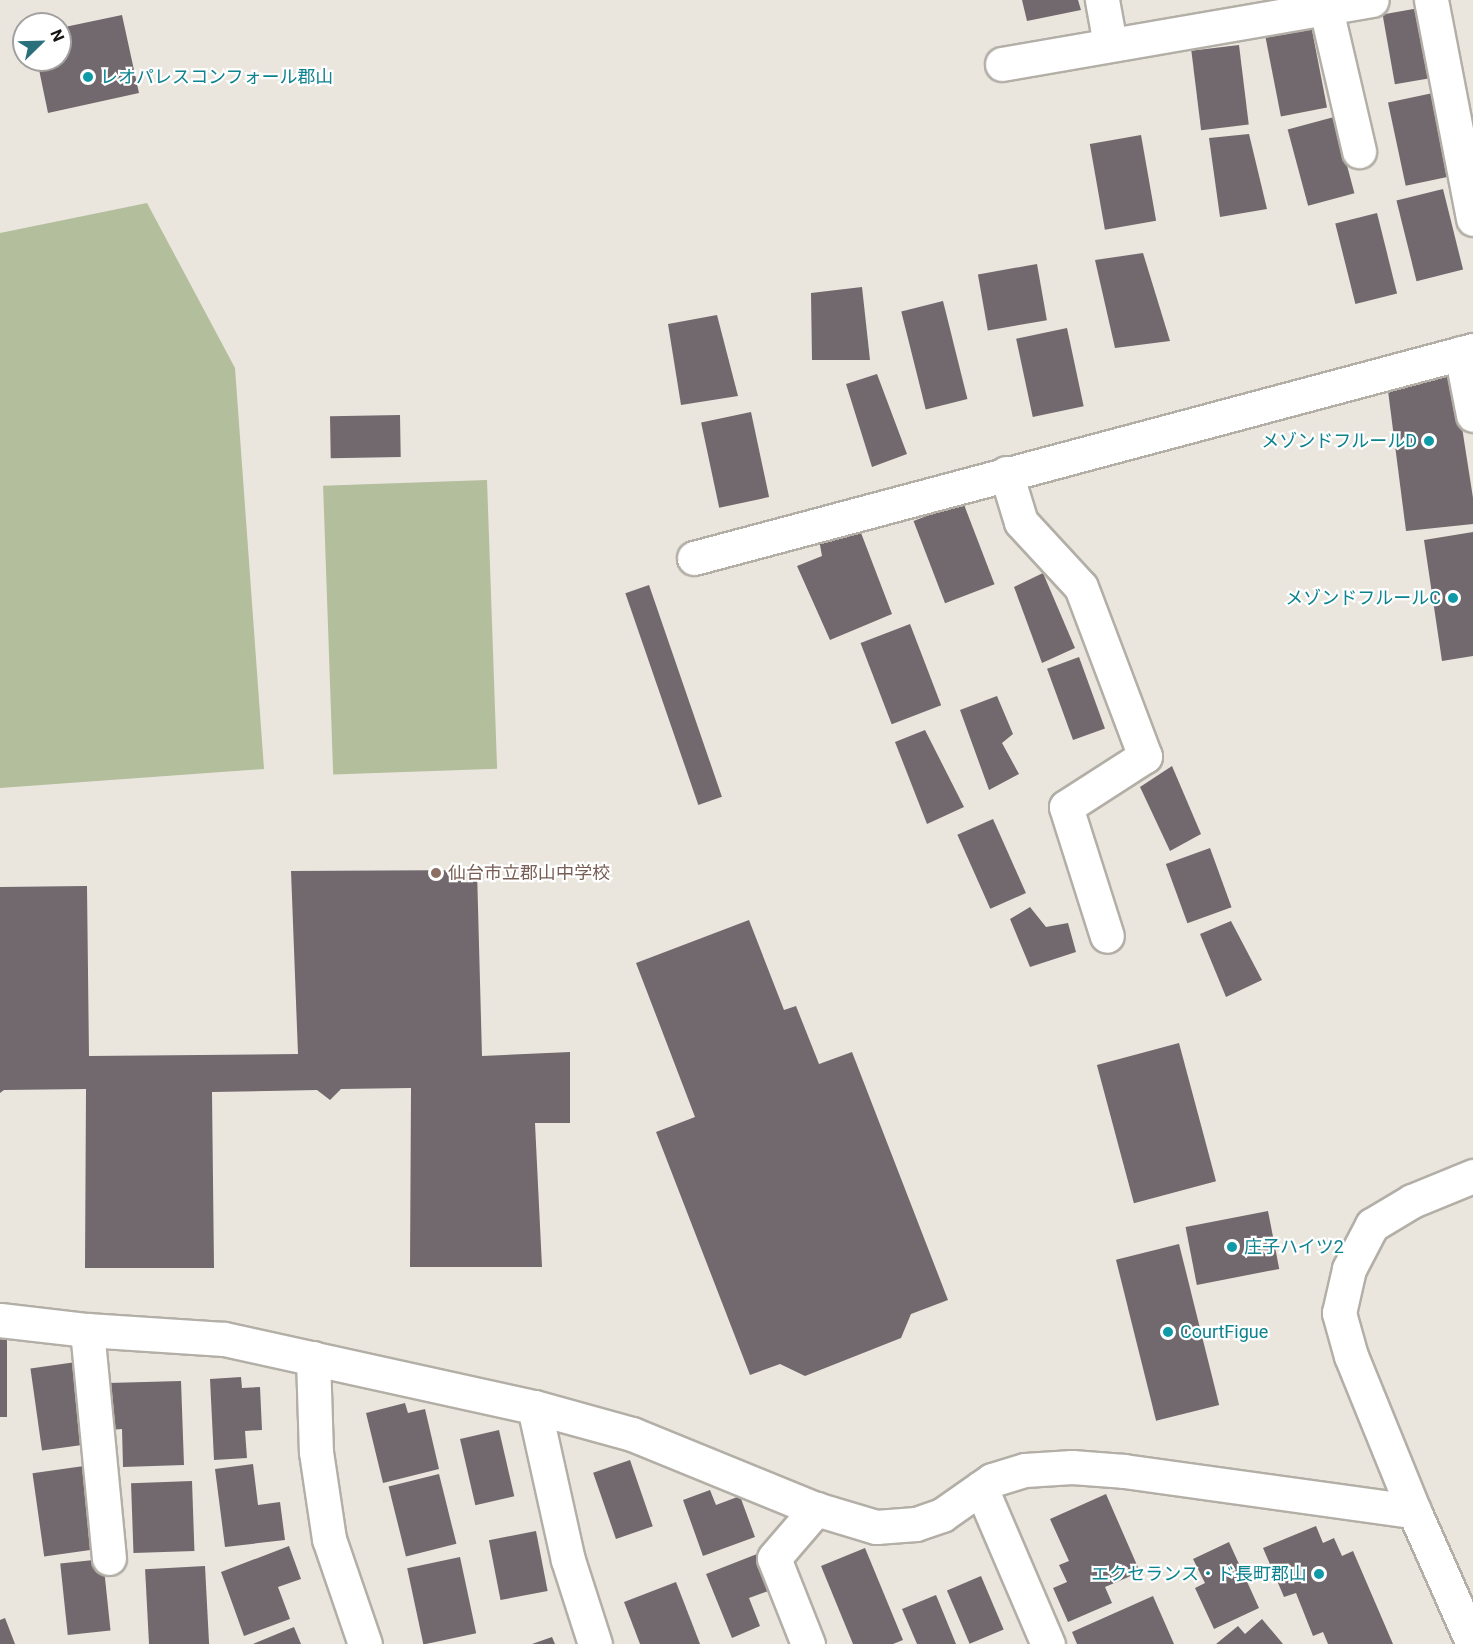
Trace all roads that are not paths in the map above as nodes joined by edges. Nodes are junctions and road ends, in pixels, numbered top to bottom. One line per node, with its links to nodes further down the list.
1 (1102, 0): 5 (street)
2 (1372, 0): 4 (street)
3 (1431, 0): 8 (street)
4 (1326, 9): 5 (street); 7 (street)
5 (1110, 44): 6 (street)
6 (1002, 64)
7 (1359, 151)
8 (1473, 219)
9 (1467, 352): 10 (street); 11 (street)
10 (1473, 415)
11 (1006, 473): 12 (street); 13 (street)
12 (694, 558)
13 (1107, 936)
14 (1473, 1176): 21 (street)
15 (0, 1320): 16 (street)
16 (87, 1330): 17 (street); 22 (street)
17 (313, 1358): 18 (street); 23 (street)
18 (534, 1407): 20 (street); 24 (street)
19 (981, 1488): 20 (street); 21 (street); 26 (street)
20 (816, 1509): 25 (street)
21 (1414, 1511): 27 (street)
22 (109, 1558)
23 (365, 1644)
24 (595, 1644)
25 (808, 1644)
26 (1048, 1644)
27 (1473, 1644)

